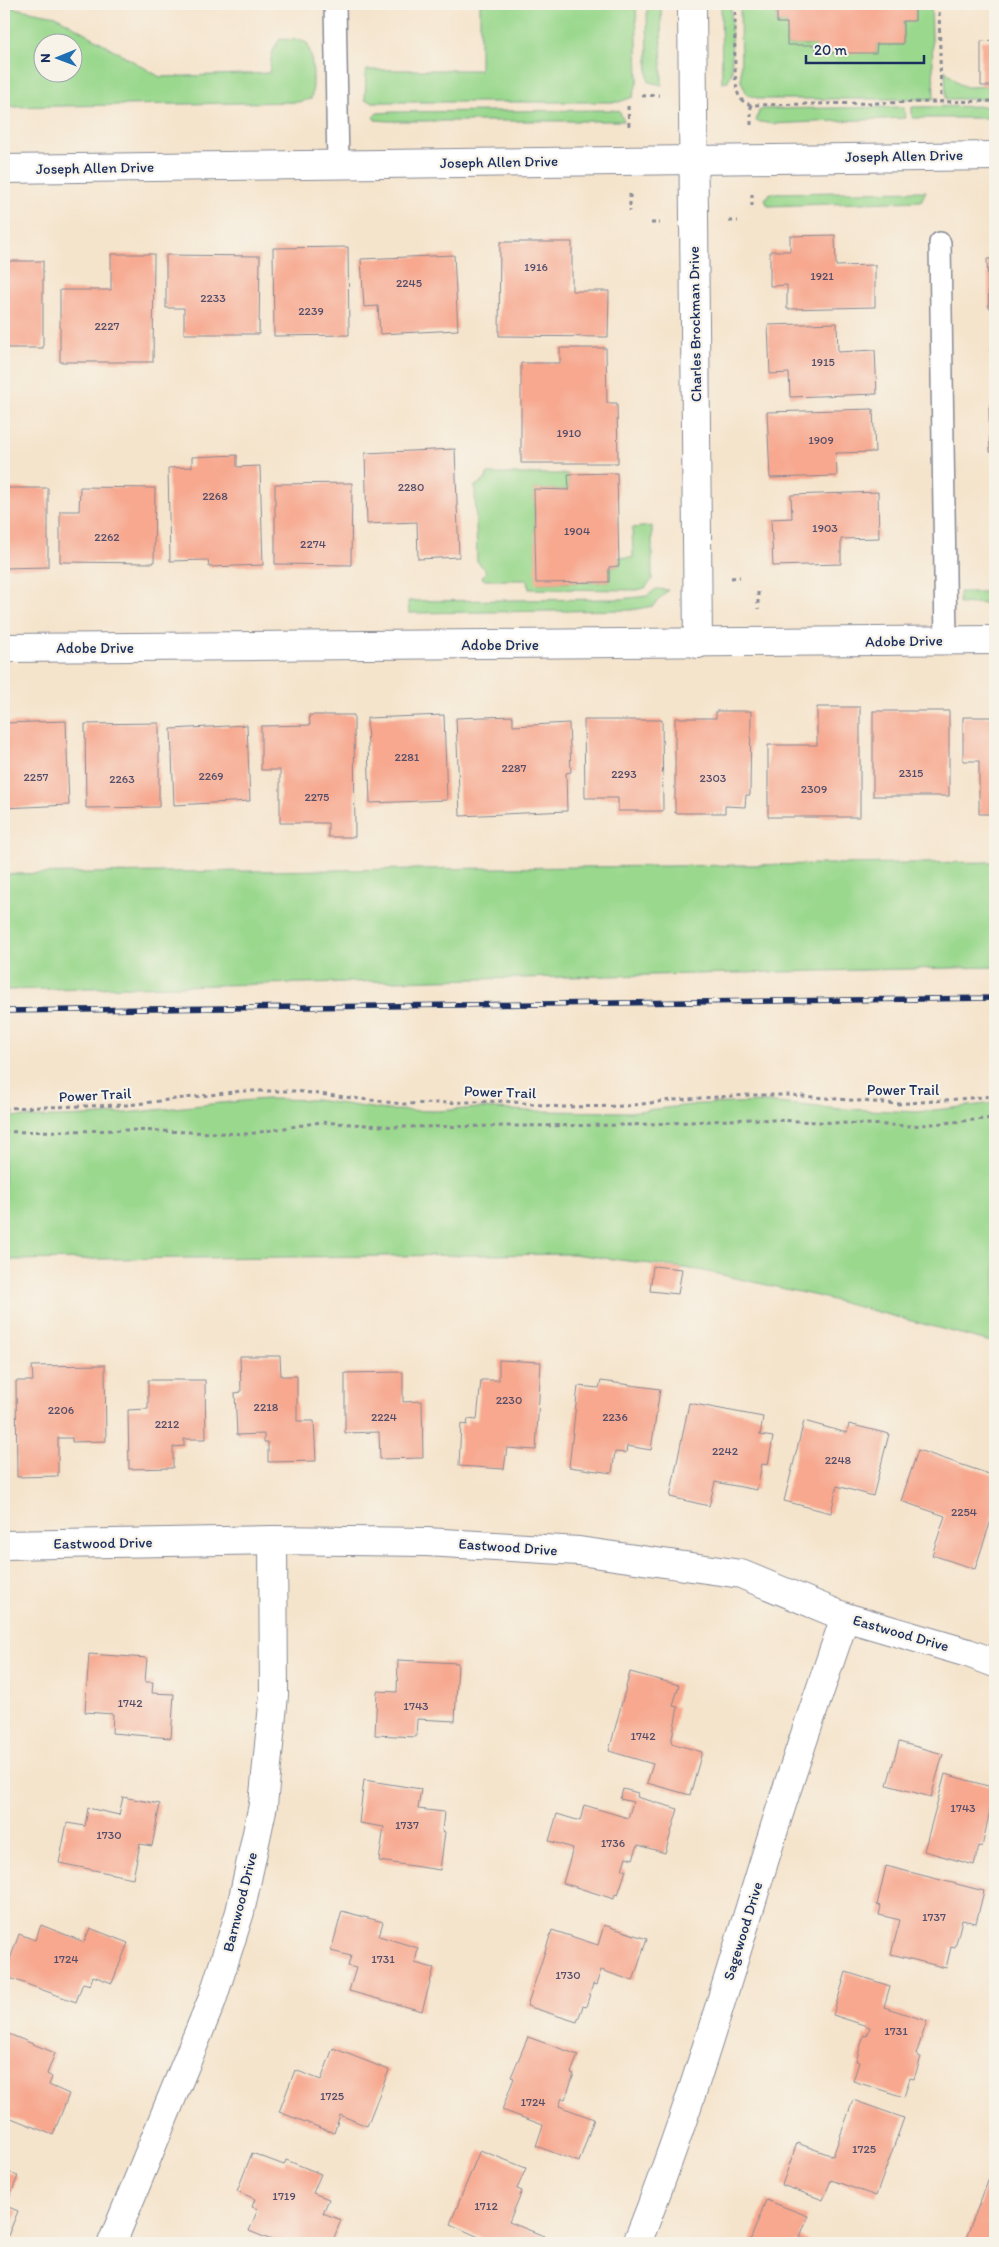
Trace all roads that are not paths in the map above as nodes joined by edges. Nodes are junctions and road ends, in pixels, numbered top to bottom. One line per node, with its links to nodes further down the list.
1 (335, 4): 5 (lane)
2 (692, 4): 4 (street, Charles Brockman Drive)
3 (995, 156): 4 (street, Joseph Allen Drive)
4 (693, 158): 5 (street, Joseph Allen Drive); 10 (street, Charles Brockman Drive)
5 (338, 165): 6 (street, Joseph Allen Drive)
6 (4, 169)
7 (940, 244): 9 (lane)
8 (995, 640): 9 (street, Adobe Drive)
9 (946, 641): 10 (street, Adobe Drive)
10 (698, 644): 11 (street, Adobe Drive)
11 (4, 648)
12 (273, 1540): 13 (street, Eastwood Drive); 14 (street, Eastwood Drive); 16 (street, Barnwood Drive)
13 (4, 1545)
14 (845, 1617): 15 (street, Eastwood Drive); 17 (street, Sagewood Drive)
15 (995, 1663)
16 (112, 2243)
17 (637, 2243)

